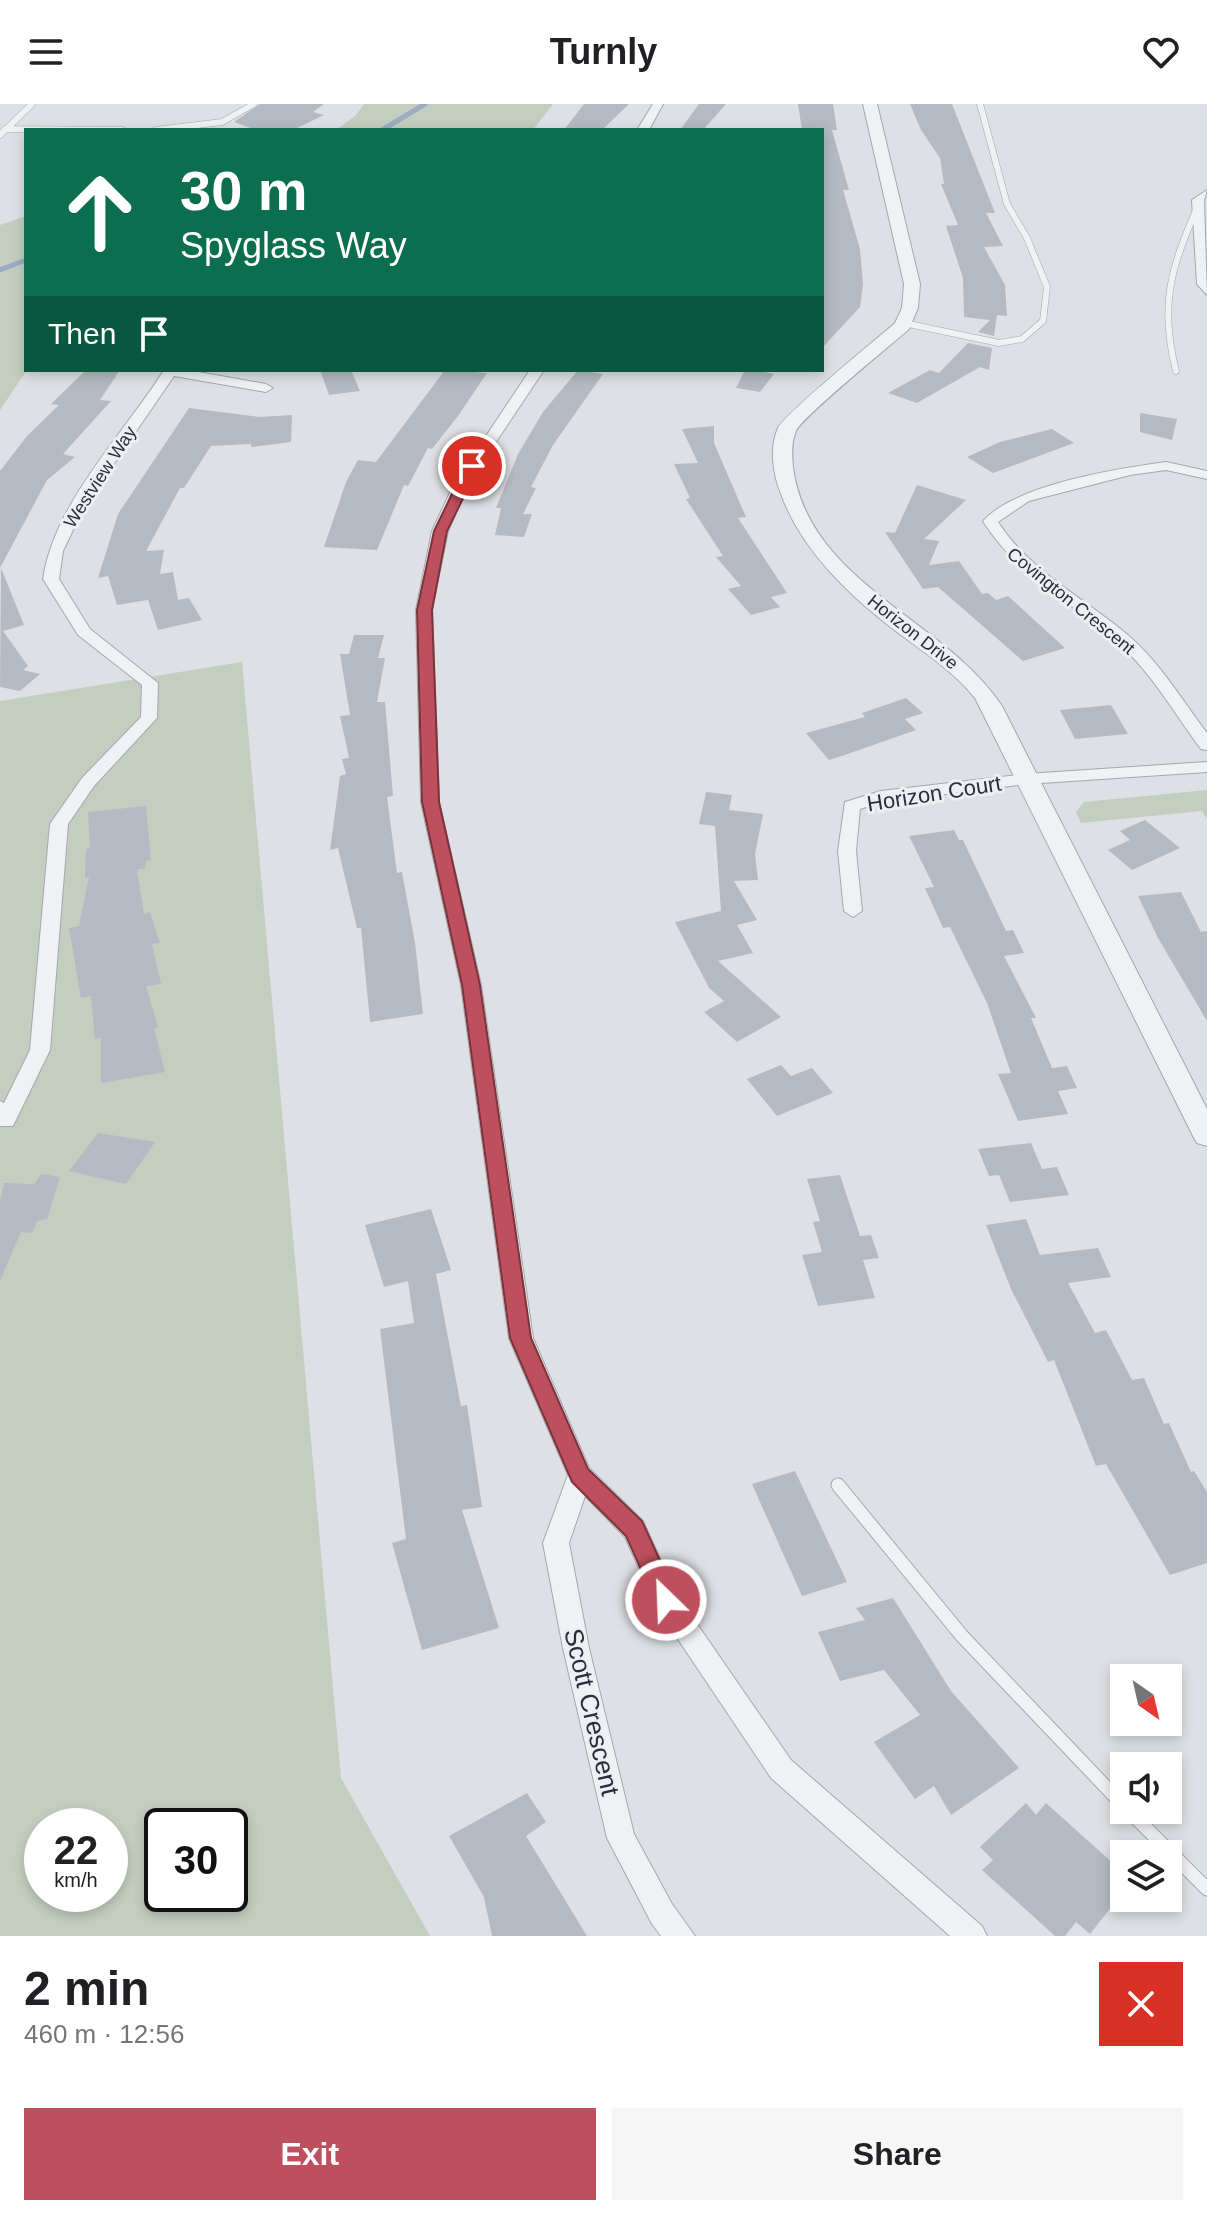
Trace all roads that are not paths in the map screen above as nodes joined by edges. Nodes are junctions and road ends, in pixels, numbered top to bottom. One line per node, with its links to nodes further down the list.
1 (32, 104): 8 (lane)
2 (254, 104): 6 (lane)
3 (658, 104): 7 (street)
4 (870, 104): 14 (street)
5 (980, 104): 14 (lane)
6 (172, 128)
7 (644, 128)
8 (5, 129): 9 (lane); 10 (lane)
9 (24, 129)
10 (0, 135)
11 (1207, 193): 12 (street)
12 (1199, 204): 13 (street); 15 (lane)
13 (1207, 291)
14 (904, 323): 23 (street, Horizon Drive)
15 (1176, 371)
16 (169, 372): 25 (street, Westview Way)
17 (176, 372): 19 (street)
18 (536, 372): 27 (street)
19 (266, 388)
20 (1207, 475): 21 (street, Covington Crescent)
21 (1207, 745)
22 (1207, 767): 23 (street)
23 (1026, 779): 24 (street, Horizon Court); 26 (street, Horizon Drive)
24 (853, 911)
25 (0, 1109)
26 (1207, 1136)
27 (580, 1475): 32 (street, Scott Crescent); 33 (street)
28 (838, 1485): 29 (lane)
29 (1110, 1791)
30 (1142, 1824): 31 (lane)
31 (1207, 1889)
32 (680, 1936)
33 (972, 1936)

